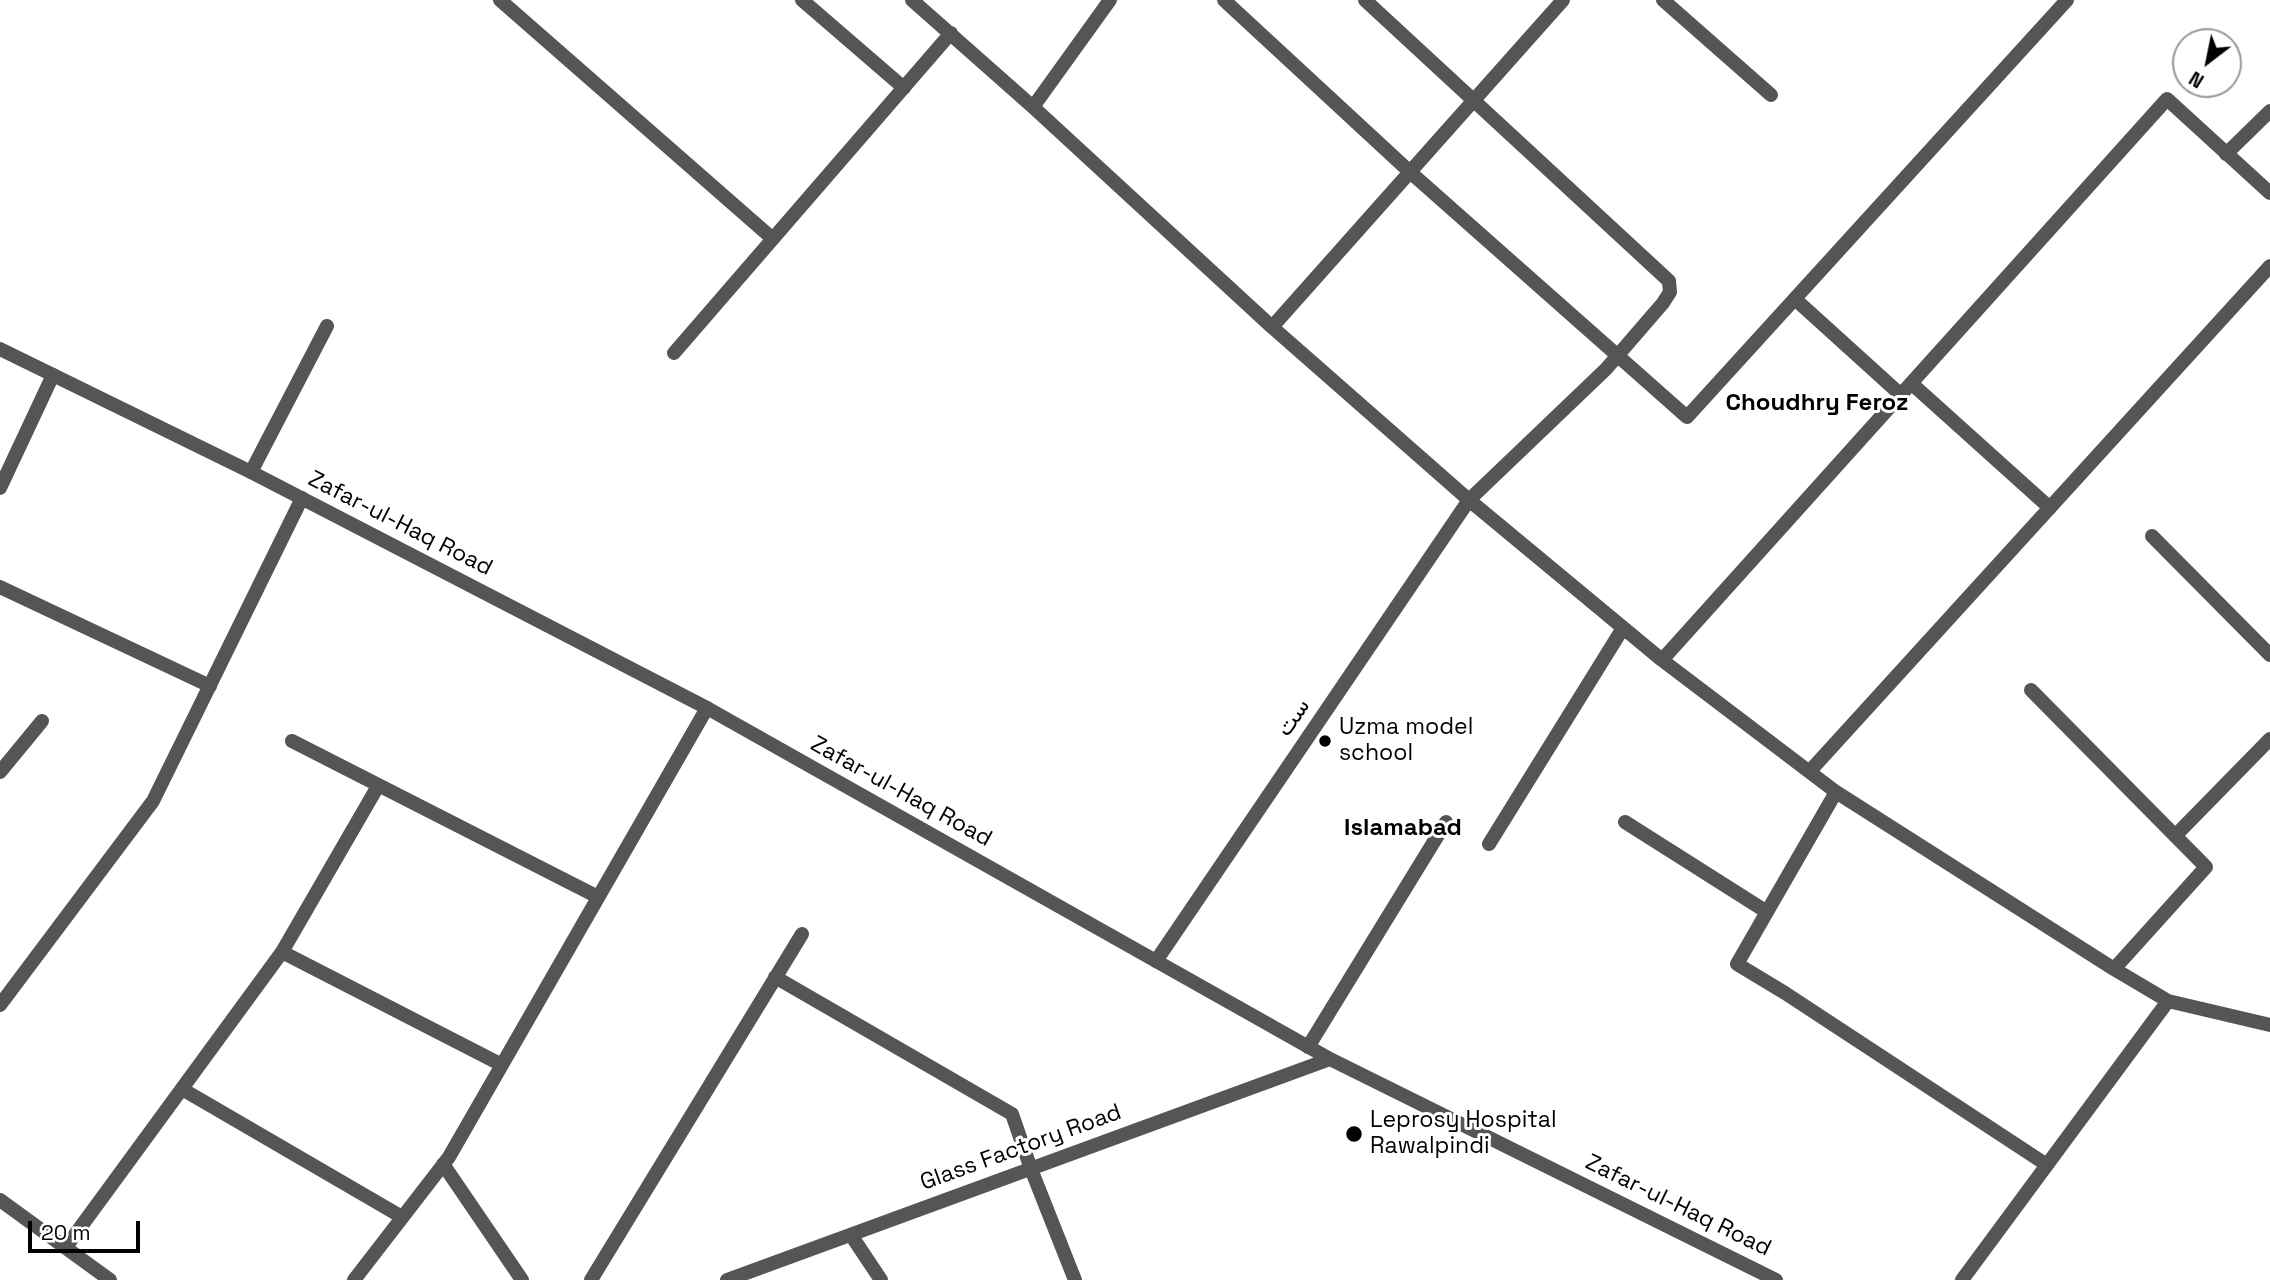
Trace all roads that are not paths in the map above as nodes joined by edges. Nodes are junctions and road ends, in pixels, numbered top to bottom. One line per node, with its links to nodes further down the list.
1 (500, 0): 19 (street)
2 (802, 0): 11 (street)
3 (912, 0): 10 (street)
4 (1110, 0): 14 (street)
5 (1224, 0): 17 (street)
6 (1365, 0): 13 (street)
7 (1563, 0): 13 (street)
8 (1663, 0): 12 (street)
9 (2067, 0): 21 (street)
10 (951, 33): 11 (street); 14 (street)
11 (904, 88): 19 (street)
12 (1772, 95)
13 (1475, 100): 17 (street); 26 (street, ست)
14 (1033, 107): 23 (street)
15 (2270, 111): 16 (street)
16 (2226, 154): 18 (street); 28 (street)
17 (1410, 172): 23 (street); 26 (street)
18 (2270, 194)
19 (773, 239): 25 (street)
20 (2270, 267): 34 (street)
21 (1795, 299): 26 (street); 29 (street)
22 (327, 326): 30 (street)
23 (1272, 327): 33 (street)
24 (0, 349): 27 (street, Zafar-ul-Haq Road)
25 (674, 353)
26 (1618, 355): 33 (street, ست)
27 (53, 375): 30 (street, Zafar-ul-Haq Road); 31 (street)
28 (1912, 383): 29 (street); 34 (street)
29 (1901, 395): 39 (street)
30 (251, 472): 32 (street, Zafar-ul-Haq Road)
31 (0, 488)
32 (302, 498): 40 (street); 42 (street, Zafar-ul-Haq Road)
33 (1469, 500): 37 (street); 58 (street, ست)
34 (2050, 508): 46 (street)
35 (2152, 536): 38 (street)
36 (0, 587): 40 (street)
37 (1623, 628): 39 (street); 53 (street)
38 (2270, 655)
39 (1662, 660): 46 (street)
40 (210, 685): 62 (street)
41 (2031, 690): 52 (street)
42 (707, 708): 54 (street); 58 (street, Zafar-ul-Haq Road)
43 (43, 721): 47 (street)
44 (292, 741): 48 (street)
45 (2269, 742): 52 (street)
46 (1810, 771): 49 (street)
47 (0, 772)
48 (378, 786): 54 (street); 57 (street)
49 (1836, 792): 55 (street); 59 (street)
50 (1446, 822): 64 (street)
51 (1625, 822): 55 (street)
52 (2175, 836): 59 (street)
53 (1489, 844)
54 (598, 897): 66 (street)
55 (1767, 912): 69 (street)
56 (802, 934): 60 (street)
57 (282, 952): 66 (street); 67 (street)
58 (1156, 961): 64 (street, Zafar-ul-Haq Road)
59 (2114, 970): 61 (street)
60 (775, 977): 70 (street); 78 (street)
61 (2168, 1001): 63 (street); 69 (street)
62 (0, 1005)
63 (2270, 1025)
64 (1308, 1047): 65 (street, Zafar-ul-Haq Road)
65 (1331, 1059): 70 (street, Glass Factory Road); 82 (street, Zafar-ul-Haq Road)
66 (502, 1065): 68 (street)
67 (182, 1089): 72 (street); 74 (street)
68 (443, 1164): 72 (street); 77 (street)
69 (2047, 1164): 83 (street)
70 (1031, 1169): 73 (street, Glass Factory Road); 81 (street)
71 (0, 1200): 74 (street)
72 (402, 1217): 76 (street)
73 (851, 1235): 79 (street, Glass Factory Road); 80 (street)
74 (66, 1247): 75 (street)
75 (110, 1280)
76 (354, 1280)
77 (522, 1280)
78 (591, 1280)
79 (727, 1280)
80 (881, 1280)
81 (1075, 1280)
82 (1776, 1280)
83 (1962, 1280)

